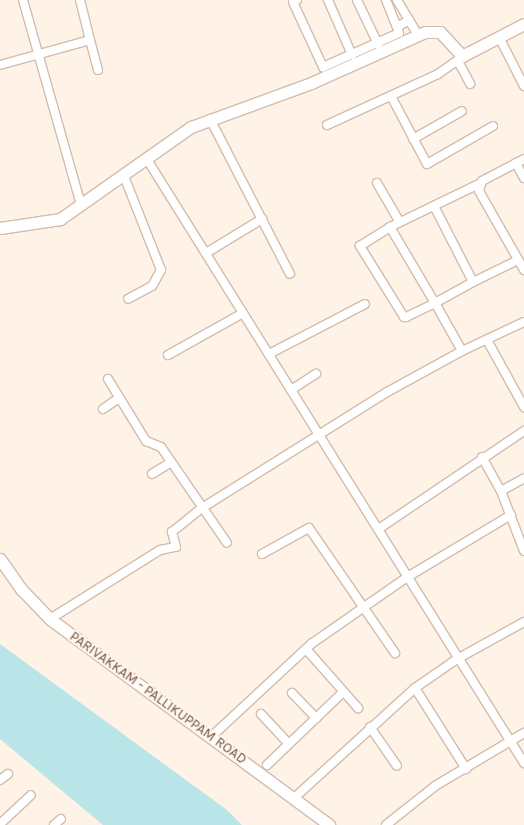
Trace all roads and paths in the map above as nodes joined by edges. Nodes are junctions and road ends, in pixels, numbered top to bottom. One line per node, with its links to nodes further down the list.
1 (22, 0): 15 (street)
2 (80, 0): 13 (street)
3 (297, 0): 16 (street)
4 (328, 0): 16 (street)
5 (357, 0): 14 (street)
6 (386, 0): 10 (street)
7 (397, 0): 8 (street)
8 (409, 20): 10 (street); 11 (street)
9 (524, 24): 12 (street)
10 (397, 28): 14 (street)
11 (418, 35): 17 (street); 24 (street)
12 (499, 37): 17 (street); 21 (street)
13 (90, 40): 15 (street); 19 (street)
14 (378, 44): 16 (street)
15 (38, 54): 18 (street); 34 (street)
16 (352, 55)
17 (461, 58): 20 (street); 22 (street)
18 (0, 65)
19 (98, 70)
20 (470, 84)
21 (524, 86)
22 (391, 96): 25 (street); 27 (street)
23 (462, 111): 27 (street)
24 (210, 118): 28 (street); 36 (street)
25 (327, 125)
26 (493, 126): 27 (street)
27 (413, 139)
28 (148, 161): 30 (street); 40 (street)
29 (520, 161): 31 (street); 33 (street)
30 (124, 176): 34 (street); 45 (street)
31 (524, 178)
32 (377, 183): 37 (street)
33 (479, 184): 35 (street); 41 (street)
34 (81, 205): 39 (street)
35 (434, 206): 37 (street); 44 (street)
36 (262, 219): 40 (street); 43 (street)
37 (399, 221): 38 (street)
38 (390, 227): 46 (street); 46 (street)
39 (0, 228)
40 (206, 253): 48 (street)
41 (518, 260): 42 (street); 44 (street)
42 (524, 270)
43 (290, 274)
44 (473, 282): 46 (street)
45 (128, 299)
46 (435, 302): 51 (street)
47 (364, 304): 52 (street)
48 (243, 313): 52 (street); 53 (street)
49 (524, 322): 50 (street)
50 (487, 340): 51 (street); 58 (street)
51 (462, 351): 61 (street)
52 (269, 354): 56 (street)
53 (168, 355)
54 (316, 374): 56 (street)
55 (108, 379): 57 (street)
56 (291, 390): 61 (street)
57 (119, 398): 59 (street); 63 (street)
58 (524, 406)
59 (102, 409)
60 (524, 431): 62 (street)
61 (319, 436): 67 (street); 69 (street)
62 (482, 457): 66 (street); 69 (street)
63 (171, 462): 64 (street); 67 (street)
64 (152, 474)
65 (524, 478): 66 (street)
66 (502, 491): 68 (street)
67 (202, 508): 70 (street); 76 (street)
68 (511, 515): 71 (street); 74 (street)
69 (380, 528): 74 (street)
70 (227, 543)
71 (524, 551)
72 (262, 554): 75 (street)
73 (0, 559): 76 (street, PARIVAKKAM - PALLIKUPPAM ROAD)
74 (410, 576): 75 (street); 80 (street)
75 (364, 607): 78 (street); 79 (street)
76 (50, 619): 89 (street, PARIVAKKAM - PALLIKUPPAM ROAD)
77 (524, 622): 80 (street)
78 (306, 649): 82 (street); 89 (street)
79 (396, 653)
80 (457, 659): 81 (street); 90 (street)
81 (415, 688): 87 (street); 95 (street)
82 (343, 692): 84 (street); 86 (street)
83 (292, 693): 86 (street)
84 (358, 708)
85 (261, 714): 91 (street)
86 (316, 718): 91 (street)
87 (370, 727): 94 (street); 99 (street)
88 (524, 733): 90 (street)
89 (211, 737): 99 (street, PARIVAKKAM - PALLIKUPPAM ROAD)
90 (509, 742): 92 (street); 95 (street)
91 (289, 744): 93 (street)
92 (524, 763)
93 (267, 764)
94 (397, 766)
95 (466, 769): 104 (street)
96 (8, 774): 97 (street)
97 (0, 780)
98 (31, 795): 101 (street)
99 (293, 799): 103 (street, PARIVAKKAM - PALLIKUPPAM ROAD)
100 (61, 819): 102 (street)
101 (0, 824)
102 (54, 825)
103 (329, 825)
104 (386, 825)

